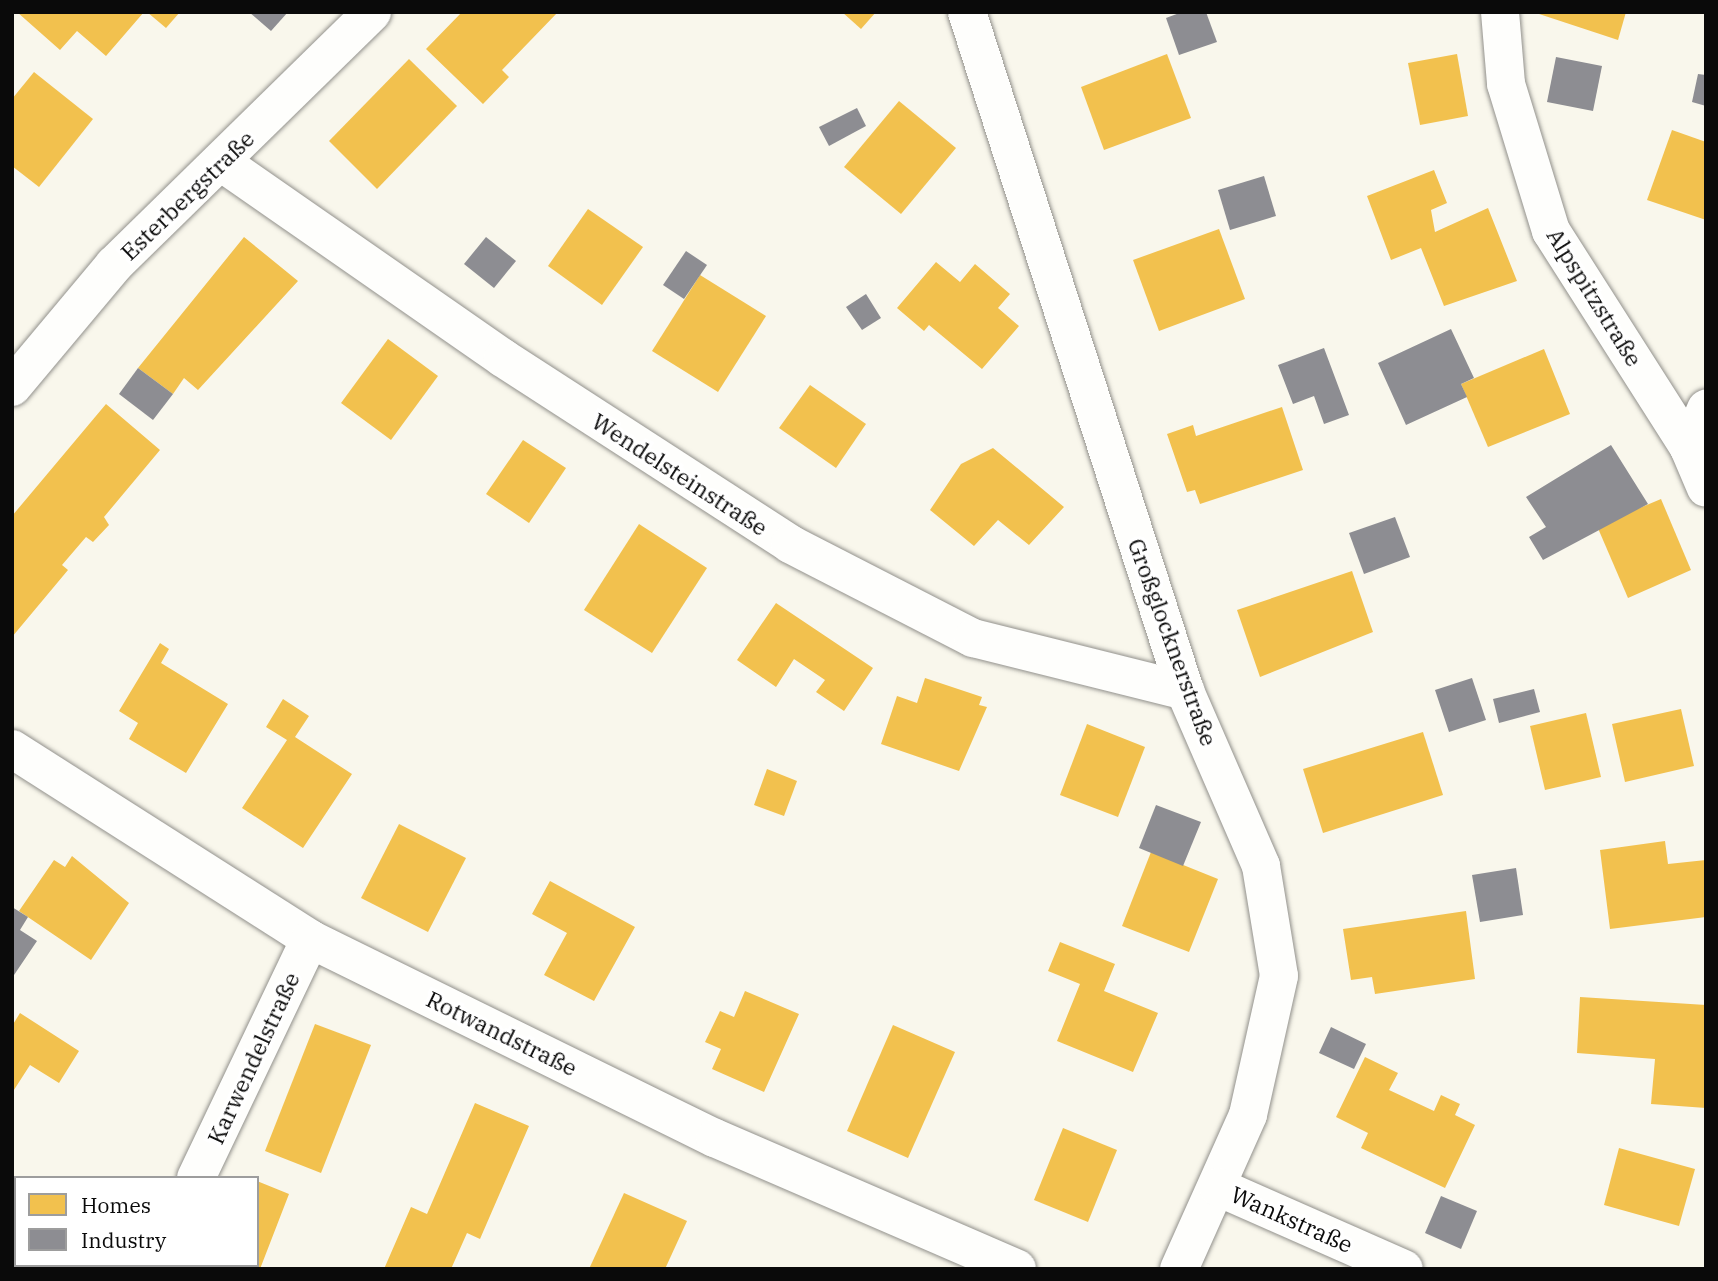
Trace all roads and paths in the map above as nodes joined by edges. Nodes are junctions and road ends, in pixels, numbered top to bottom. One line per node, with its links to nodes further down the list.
1 (372, 12): 4 (street, Esterbergstraße)
2 (967, 12): 9 (street, Großglocknerstraße)
3 (1500, 12): 7 (street, Alpspitzstraße)
4 (221, 162): 5 (street, Esterbergstraße); 9 (street, Wendelsteinstraße)
5 (12, 387)
6 (1706, 409): 7 (street)
7 (1689, 448): 8 (street, Alpspitzstraße)
8 (1706, 488)
9 (1185, 691): 13 (street, Großglocknerstraße)
10 (12, 749): 11 (street, Rotwandstraße)
11 (310, 939): 12 (street, Karwendelstraße); 14 (street, Rotwandstraße)
12 (197, 1176)
13 (1218, 1187): 15 (street, Großglocknerstraße); 16 (street, Wankstraße)
14 (1017, 1269)
15 (1179, 1269)
16 (1404, 1269)

